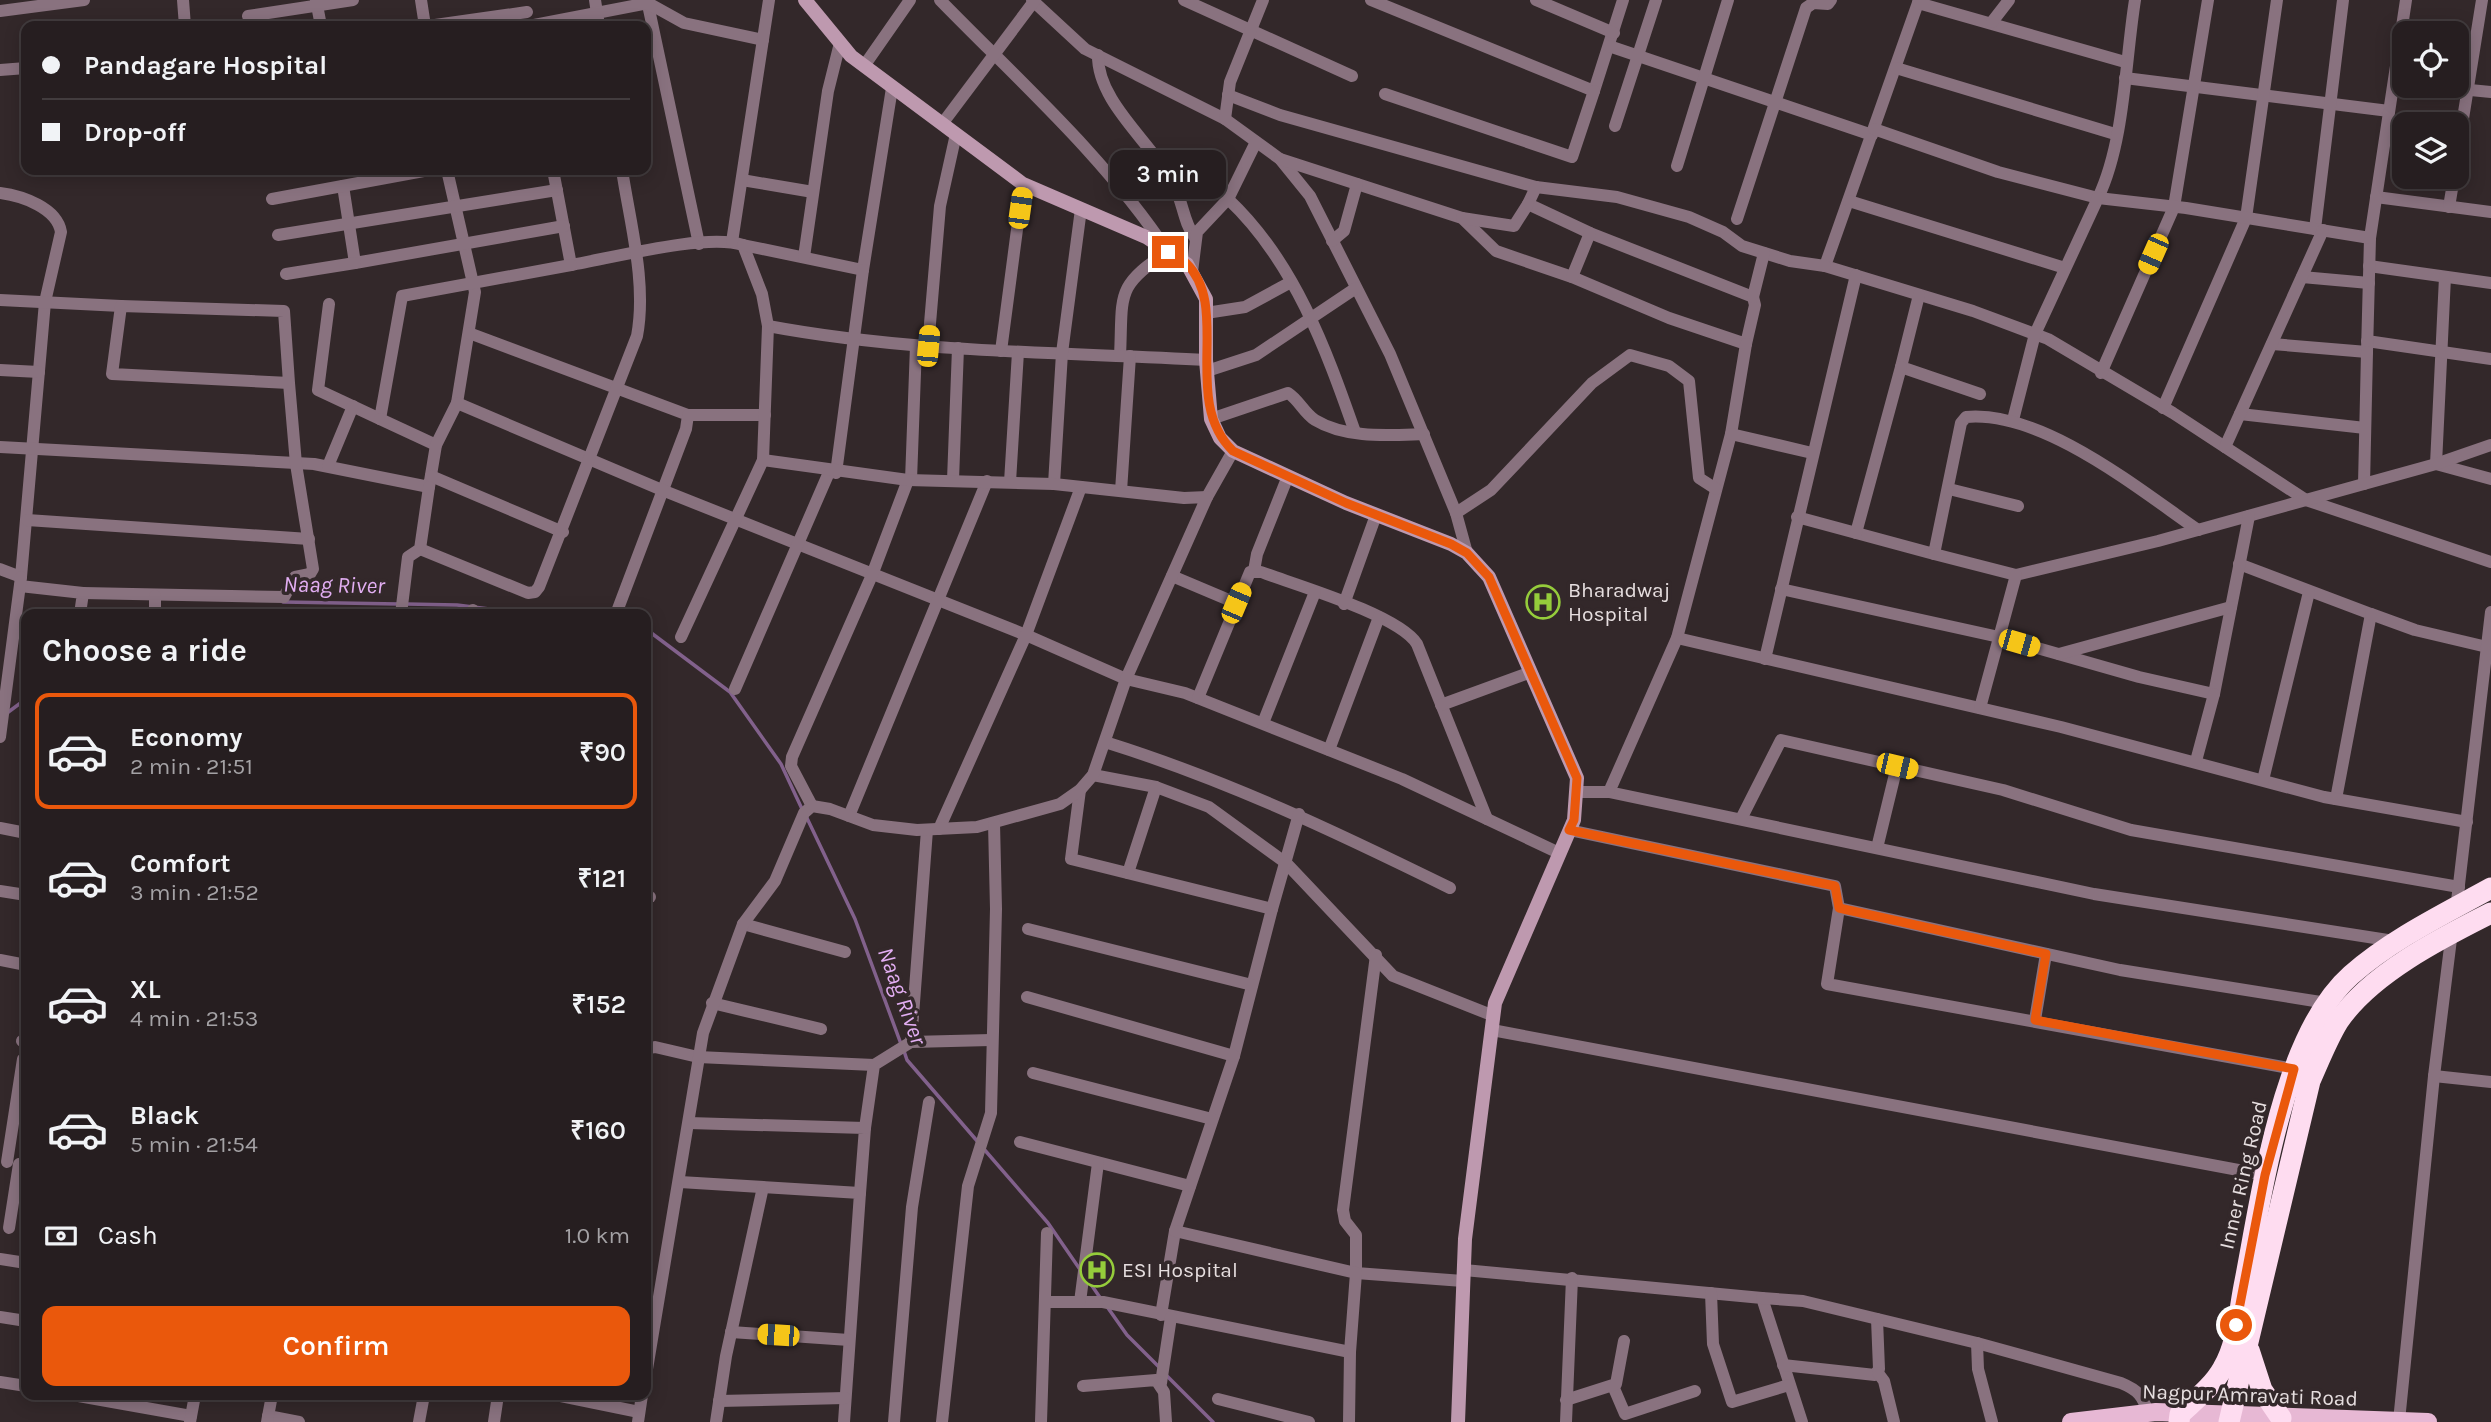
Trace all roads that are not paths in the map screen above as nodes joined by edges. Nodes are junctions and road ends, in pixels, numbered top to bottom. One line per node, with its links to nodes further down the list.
1 (84, 0): 30 (street)
2 (183, 0): 32 (street)
3 (353, 0): 28 (street)
4 (422, 0): 34 (street)
5 (595, 0): 36 (street)
6 (769, 0): 42 (street)
7 (804, 0): 44 (street)
8 (910, 0): 49 (street)
9 (940, 0): 45 (street)
10 (1184, 0): 41 (street)
11 (1263, 0): 41 (street)
12 (1371, 0): 60 (street)
13 (1536, 0): 43 (street)
14 (1623, 0): 43 (street)
15 (1656, 0): 47 (street)
16 (1728, 0): 54 (street)
17 (1831, 0): 66 (street)
18 (2009, 0): 39 (street)
19 (2135, 0): 48 (street)
20 (2208, 0): 57 (street)
21 (2277, 0): 63 (street)
22 (2343, 0): 67 (street)
23 (2406, 0): 38 (street)
24 (2482, 0): 56 (street)
25 (648, 1): 36 (street); 37 (street); 42 (street)
26 (1034, 1): 45 (street); 46 (street)
27 (1919, 1): 39 (street); 51 (street)
28 (317, 3): 31 (street); 33 (street)
29 (526, 6): 35 (street)
30 (0, 11)
31 (248, 16)
32 (185, 21)
33 (320, 21)
34 (426, 21)
35 (452, 21)
36 (598, 21)
37 (650, 21)
38 (2404, 21)
39 (1992, 22): 48 (street)
40 (651, 30): 114 (street)
41 (1249, 31): 53 (street); 64 (street)
42 (763, 40): 82 (street)
43 (1612, 40): 47 (street); 60 (street)
44 (840, 43): 49 (street); 90 (street)
45 (992, 54): 70 (street); 116 (street)
46 (1098, 55): 69 (street); 111 (street)
47 (1638, 56): 54 (street); 71 (street)
48 (2125, 62): 55 (street)
49 (864, 66): 58 (street)
50 (21, 68): 52 (street)
51 (1896, 68): 72 (street); 74 (street)
52 (0, 69)
53 (1352, 76)
54 (1703, 78): 66 (street); 77 (street)
55 (2125, 78): 57 (street); 74 (street)
56 (2469, 84)
57 (2194, 85): 63 (street); 98 (street)
58 (892, 88): 70 (street); 125 (street)
59 (2469, 90): 61 (street)
60 (1594, 91): 62 (street)
61 (2491, 92)
62 (1385, 94)
63 (2263, 94): 67 (street); 103 (street)
64 (1228, 95): 69 (street); 86 (street)
65 (2394, 98): 68 (street)
66 (1774, 102): 72 (street); 104 (street)
67 (2330, 104): 68 (street); 107 (street)
68 (2389, 111): 91 (street)
69 (1225, 119): 75 (street)
70 (942, 124): 73 (street)
71 (1615, 127)
72 (1873, 132): 92 (street); 95 (street)
73 (956, 134): 83 (street); 151 (street)
74 (2115, 134): 92 (street)
75 (1256, 142): 76 (street); 94 (street)
76 (1280, 159): 84 (street); 112 (street)
77 (1677, 166)
78 (399, 175): 85 (street)
79 (448, 175): 97 (street)
80 (554, 175): 88 (street)
81 (623, 175): 118 (street)
82 (742, 180): 90 (street); 113 (street)
83 (1023, 184): 100 (street); 154 (street)
84 (1357, 184): 102 (street); 112 (street)
85 (343, 186): 93 (street); 105 (street)
86 (1536, 187): 96 (street); 117 (street)
87 (2452, 189): 99 (street)
88 (557, 190): 97 (street); 106 (street)
89 (0, 192): 140 (street)
90 (813, 192): 119 (street)
91 (2376, 197): 99 (street); 110 (street)
92 (2098, 198): 98 (street); 124 (street)
93 (272, 199)
94 (1228, 199): 111 (street); 133 (street)
95 (1849, 201): 122 (street); 124 (street)
96 (1528, 204): 102 (street); 108 (street)
97 (455, 206): 105 (street); 115 (street)
98 (2174, 207): 103 (street); 164 (street)
99 (2449, 207): 101 (street)
100 (1081, 209): 116 (street); 157 (street)
101 (2491, 212)
102 (1462, 218): 129 (street)
103 (2246, 218): 107 (street); 170 (street)
104 (1737, 219)
105 (349, 223): 109 (street); 120 (street)
106 (564, 226): 115 (street); 121 (street)
107 (2319, 230): 110 (street); 130 (street)
108 (1590, 233): 129 (street); 138 (street)
109 (278, 235)
110 (2370, 238): 123 (street)
111 (1195, 239): 126 (street)
112 (1332, 241): 136 (street)
113 (738, 243): 114 (street); 119 (street); 145 (street)
114 (699, 244): 118 (street)
115 (464, 245): 120 (street); 132 (street)
116 (1168, 252): 126 (street); 158 (street)
117 (1763, 253): 122 (street); 138 (street)
118 (635, 254): 121 (street); 166 (street)
119 (804, 257): 125 (street)
120 (355, 263): 127 (street)
121 (571, 265): 132 (street)
122 (1825, 266): 128 (street)
123 (2369, 266): 131 (street); 134 (street)
124 (2065, 268): 147 (street)
125 (863, 271): 148 (street)
126 (1192, 272): 143 (street)
127 (286, 274)
128 (1856, 275): 137 (street); 187 (street)
129 (1572, 277): 149 (street)
130 (2302, 277): 134 (street); 150 (street)
131 (2445, 277): 135 (street); 156 (street)
132 (472, 281): 146 (street); 174 (street)
133 (1291, 282): 143 (street); 144 (street)
134 (2369, 283): 152 (street)
135 (2491, 284)
136 (1356, 288): 144 (street); 179 (street)
137 (1919, 295): 147 (street); 161 (street)
138 (1753, 297): 149 (street)
139 (0, 300): 140 (street)
140 (45, 302): 142 (street); 163 (street)
141 (329, 304): 169 (street)
142 (121, 306): 165 (street); 165 (street)
143 (1206, 313): 160 (street)
144 (1311, 319): 160 (street); 178 (street)
145 (768, 326): 148 (street); 173 (street)
146 (469, 333): 166 (street); 168 (street)
147 (2035, 334): 164 (street); 176 (street)
148 (853, 340): 151 (street); 193 (street)
149 (1746, 344): 180 (street)
150 (2272, 344): 152 (street); 171 (street)
151 (922, 346): 153 (street); 196 (street)
152 (2367, 346): 156 (street); 177 (street)
153 (958, 348): 154 (street); 197 (street)
154 (1001, 351): 155 (street)
155 (1018, 352): 157 (street); 200 (street)
156 (2442, 352): 159 (street); 191 (street)
157 (1062, 353): 158 (street); 201 (street)
158 (1125, 356): 160 (street); 207 (street)
159 (2491, 359)
160 (1206, 366): 175 (street)
161 (1901, 367): 167 (street); 219 (street)
162 (0, 370): 163 (street)
163 (39, 372): 185 (street)
164 (2101, 373): 170 (street)
165 (289, 383): 190 (street)
166 (618, 389): 172 (street); 188 (street)
167 (1980, 394)
168 (457, 403): 181 (street); 188 (street)
169 (353, 406): 174 (street); 192 (street)
170 (2163, 408): 184 (street)
171 (2240, 414): 177 (street); 184 (street)
172 (688, 415): 173 (street); 206 (street)
173 (765, 415): 189 (street)
174 (380, 419): 181 (street)
175 (1211, 419): 178 (street); 186 (street)
176 (2013, 420): 205 (street); 217 (street)
177 (2365, 428): 202 (street)
178 (1355, 432): 179 (street)
179 (1424, 434): 211 (street)
180 (1731, 434): 187 (street); 204 (street)
181 (436, 445): 198 (street)
182 (2491, 445): 191 (street)
183 (0, 447): 185 (street)
184 (2225, 447): 209 (street)
185 (34, 449): 190 (street); 216 (street)
186 (1233, 451): 194 (street); 208 (street)
187 (1812, 453): 214 (street)
188 (590, 458): 206 (street); 218 (street)
189 (763, 460): 193 (street); 215 (street)
190 (296, 464): 192 (street); 220 (street)
191 (2436, 464): 195 (street); 202 (street)
192 (328, 467): 198 (street)
193 (833, 471): 196 (street); 221 (street)
194 (1288, 477): 212 (street); 228 (street)
195 (2491, 479)
196 (910, 480): 197 (street); 229 (street)
197 (953, 480): 199 (street)
198 (430, 481): 218 (street); 222 (street)
199 (987, 481): 200 (street); 238 (street)
200 (1010, 482): 201 (street)
201 (1054, 484): 203 (street)
202 (2364, 484): 209 (street)
203 (1081, 487): 207 (street); 249 (street)
204 (1716, 489): 211 (street); 252 (street)
205 (1949, 489): 210 (street); 224 (street)
206 (662, 490): 215 (street); 245 (street)
207 (1121, 491): 208 (street)
208 (1207, 497): 231 (street)
209 (2306, 499): 213 (street); 225 (street)
210 (2018, 506)
211 (1456, 513): 223 (street)
212 (1376, 515): 223 (street); 240 (street)
213 (2249, 516): 217 (street); 226 (street)
214 (1797, 517): 219 (street); 233 (street)
215 (734, 519): 221 (street); 250 (street)
216 (27, 520): 220 (street); 232 (street)
217 (2198, 530): 230 (street)
218 (563, 532): 222 (street)
219 (1856, 533): 224 (street)
220 (309, 539): 237 (street)
221 (799, 545): 229 (street); 259 (street)
222 (420, 549): 244 (street)
223 (1467, 553): 256 (street)
224 (1934, 554): 230 (street)
225 (2491, 562)
226 (2239, 564): 235 (street); 241 (street)
227 (0, 569): 232 (street)
228 (1255, 571): 234 (street); 239 (street)
229 (872, 575): 238 (street); 277 (street)
230 (2016, 575): 251 (street)
231 (1172, 576): 239 (street); 257 (street)
232 (20, 582): 236 (street); 258 (street)
233 (1781, 589): 251 (street); 255 (street)
234 (1315, 592): 240 (street); 264 (street)
235 (2309, 592): 247 (street); 271 (street)
236 (83, 593): 237 (street); 242 (street)
237 (155, 596): 243 (street)
238 (939, 601): 249 (street); 279 (street)
239 (1236, 603): 261 (street)
240 (1344, 604): 248 (street)
241 (2231, 607): 254 (street); 260 (street)
242 (81, 609)
243 (155, 609)
244 (402, 609)
245 (617, 609)
246 (2491, 612): 253 (street)
247 (2371, 614): 253 (street); 276 (street)
248 (1379, 617): 262 (street); 267 (street)
249 (1026, 635): 257 (street); 285 (street)
250 (681, 637)
251 (1999, 637): 254 (street); 263 (street)
252 (1677, 638): 255 (street); 275 (street)
253 (2487, 647): 283 (street)
254 (2058, 654): 260 (street)
255 (1765, 659): 263 (street)
256 (1531, 673): 262 (street); 274 (street)
257 (1126, 679): 261 (street); 266 (street)
258 (5, 682): 265 (street)
259 (736, 689)
260 (2214, 694): 268 (street)
261 (1198, 698): 264 (street)
262 (1441, 705): 281 (street)
263 (1980, 708): 268 (street)
264 (1263, 723): 267 (street)
265 (0, 737)
266 (1105, 742): 270 (street); 278 (street)
267 (1329, 750): 281 (street)
268 (2196, 761): 271 (street)
269 (1897, 766): 280 (street); 288 (street); 296 (street)
270 (1093, 775): 272 (street); 273 (street)
271 (2263, 780): 276 (street)
272 (1156, 787): 290 (street); 291 (street)
273 (1080, 790): 282 (street); 291 (street)
274 (1576, 792): 275 (street); 286 (street)
275 (1609, 792): 280 (street)
276 (2336, 799): 283 (street)
277 (808, 809): 279 (street); 300 (street)
278 (1299, 814): 290 (street); 292 (street)
279 (849, 816): 285 (street)
280 (1741, 818): 288 (street)
281 (1487, 819): 289 (street)
282 (994, 822): 285 (street); 316 (street)
283 (2467, 822): 296 (street)
284 (0, 828): 287 (street)
285 (933, 829): 317 (street)
286 (1569, 830): 289 (street); 297 (street)
287 (21, 832)
288 (1877, 848): 303 (street)
289 (1559, 853): 314 (street)
290 (1286, 863): 298 (street); 306 (street)
291 (1128, 873): 298 (street)
292 (1450, 888)
293 (2491, 888): 296 (highway, Inner Ring Road)
294 (0, 891): 295 (street)
295 (21, 894)
296 (2458, 897): 302 (street); 303 (highway, Inner Ring Road)
297 (1839, 908): 305 (street); 313 (street)
298 (1272, 909): 309 (street)
299 (2491, 913): 302 (highway, Inner Ring Road)
300 (744, 924): 304 (street); 311 (street)
301 (1028, 929): 309 (street)
302 (2452, 934): 324 (street); 360 (highway, Inner Ring Road)
303 (2397, 942): 312 (highway, Inner Ring Road)
304 (845, 952)
305 (2046, 954): 312 (street); 313 (street)
306 (1376, 955): 314 (street); 344 (street)
307 (0, 960): 308 (street)
308 (21, 964)
309 (1252, 985): 319 (street)
310 (1027, 997): 319 (street)
311 (712, 1003): 315 (street); 320 (street)
312 (2327, 1003): 322 (highway, Inner Ring Road)
313 (2035, 1020): 322 (street)
314 (1493, 1023): 334 (street); 345 (street)
315 (821, 1029)
316 (991, 1040): 317 (street); 395 (street)
317 (909, 1044): 321 (street)
318 (651, 1048): 320 (street)
319 (1234, 1056): 328 (street)
320 (698, 1057): 321 (street); 329 (street)
321 (877, 1062): 330 (street)
322 (2294, 1069): 334 (highway, Inner Ring Road)
323 (1033, 1073): 328 (street)
324 (2434, 1076): 326 (street); 388 (street)
325 (21, 1080): 332 (street)
326 (2491, 1082)
327 (929, 1102): 394 (street)
328 (1212, 1119): 336 (street)
329 (689, 1123): 330 (street); 335 (street)
330 (864, 1128): 338 (street)
331 (1020, 1142): 333 (street)
332 (13, 1163): 339 (street)
333 (1098, 1163): 336 (street); 350 (street)
334 (2265, 1175): 383 (highway, Inner Ring Road)
335 (680, 1182): 337 (street); 355 (street)
336 (1190, 1186): 340 (street)
337 (763, 1187): 338 (street); 356 (street)
338 (860, 1193): 357 (street)
339 (9, 1228)
340 (1175, 1231): 344 (street); 351 (street)
341 (1047, 1233): 349 (street)
342 (0, 1259): 343 (street)
343 (21, 1262)
344 (1356, 1273): 345 (street); 361 (street)
345 (1464, 1275): 346 (street); 400 (street)
346 (1573, 1278): 347 (street); 379 (street)
347 (1711, 1293): 348 (street); 368 (street)
348 (1762, 1298): 353 (street); 362 (street)
349 (1045, 1302): 350 (street); 396 (street)
350 (1080, 1302): 351 (street)
351 (1166, 1316): 361 (street); 364 (street)
352 (0, 1317): 354 (street)
353 (1877, 1319): 359 (street); 363 (street)
354 (21, 1320)
355 (651, 1331)
356 (731, 1332): 357 (street); 380 (street)
357 (849, 1340): 371 (street)
358 (1624, 1341): 369 (street)
359 (1977, 1343): 381 (street); 404 (street)
360 (2248, 1348): 384 (highway); 387 (highway, Inner Ring Road)
361 (1350, 1352): 399 (street)
362 (1783, 1365): 363 (street); 368 (street)
363 (1878, 1373): 403 (street)
364 (1162, 1380): 367 (street); 397 (street)
365 (0, 1382): 366 (street)
366 (21, 1385)
367 (1083, 1385)
368 (1789, 1385): 402 (street)
369 (1613, 1386): 370 (street); 379 (street)
370 (1695, 1391)
371 (845, 1398): 380 (street); 393 (street)
372 (1218, 1399): 398 (street)
373 (98, 1400): 385 (street)
374 (194, 1400): 385 (street)
375 (271, 1400): 386 (street)
376 (423, 1400): 390 (street)
377 (497, 1400): 391 (street)
378 (575, 1400): 382 (street)
379 (1566, 1400): 401 (street)
380 (719, 1401): 392 (street)
381 (2148, 1413): 383 (main road, Nagpur Amravati Road); 405 (main road, Nagpur Amravati Road)
382 (639, 1417)
383 (2179, 1418): 387 (main road, Nagpur Amravati Road)
384 (2281, 1418): 387 (main road, Nagpur Amravati Road); 388 (main road, Nagpur Amravati Road)
385 (191, 1419)
386 (268, 1419): 389 (street)
387 (2230, 1419)
388 (2399, 1421): 406 (main road, Nagpur Amravati Road)
389 (299, 1422)
390 (419, 1422)
391 (494, 1422)
392 (716, 1422)
393 (844, 1422)
394 (894, 1422)
395 (942, 1422)
396 (1041, 1422)
397 (1166, 1422)
398 (1309, 1422)
399 (1349, 1422)
400 (1458, 1422)
401 (1566, 1422)
402 (1802, 1422)
403 (1894, 1422)
404 (1992, 1422)
405 (2071, 1422)
406 (2428, 1422)

